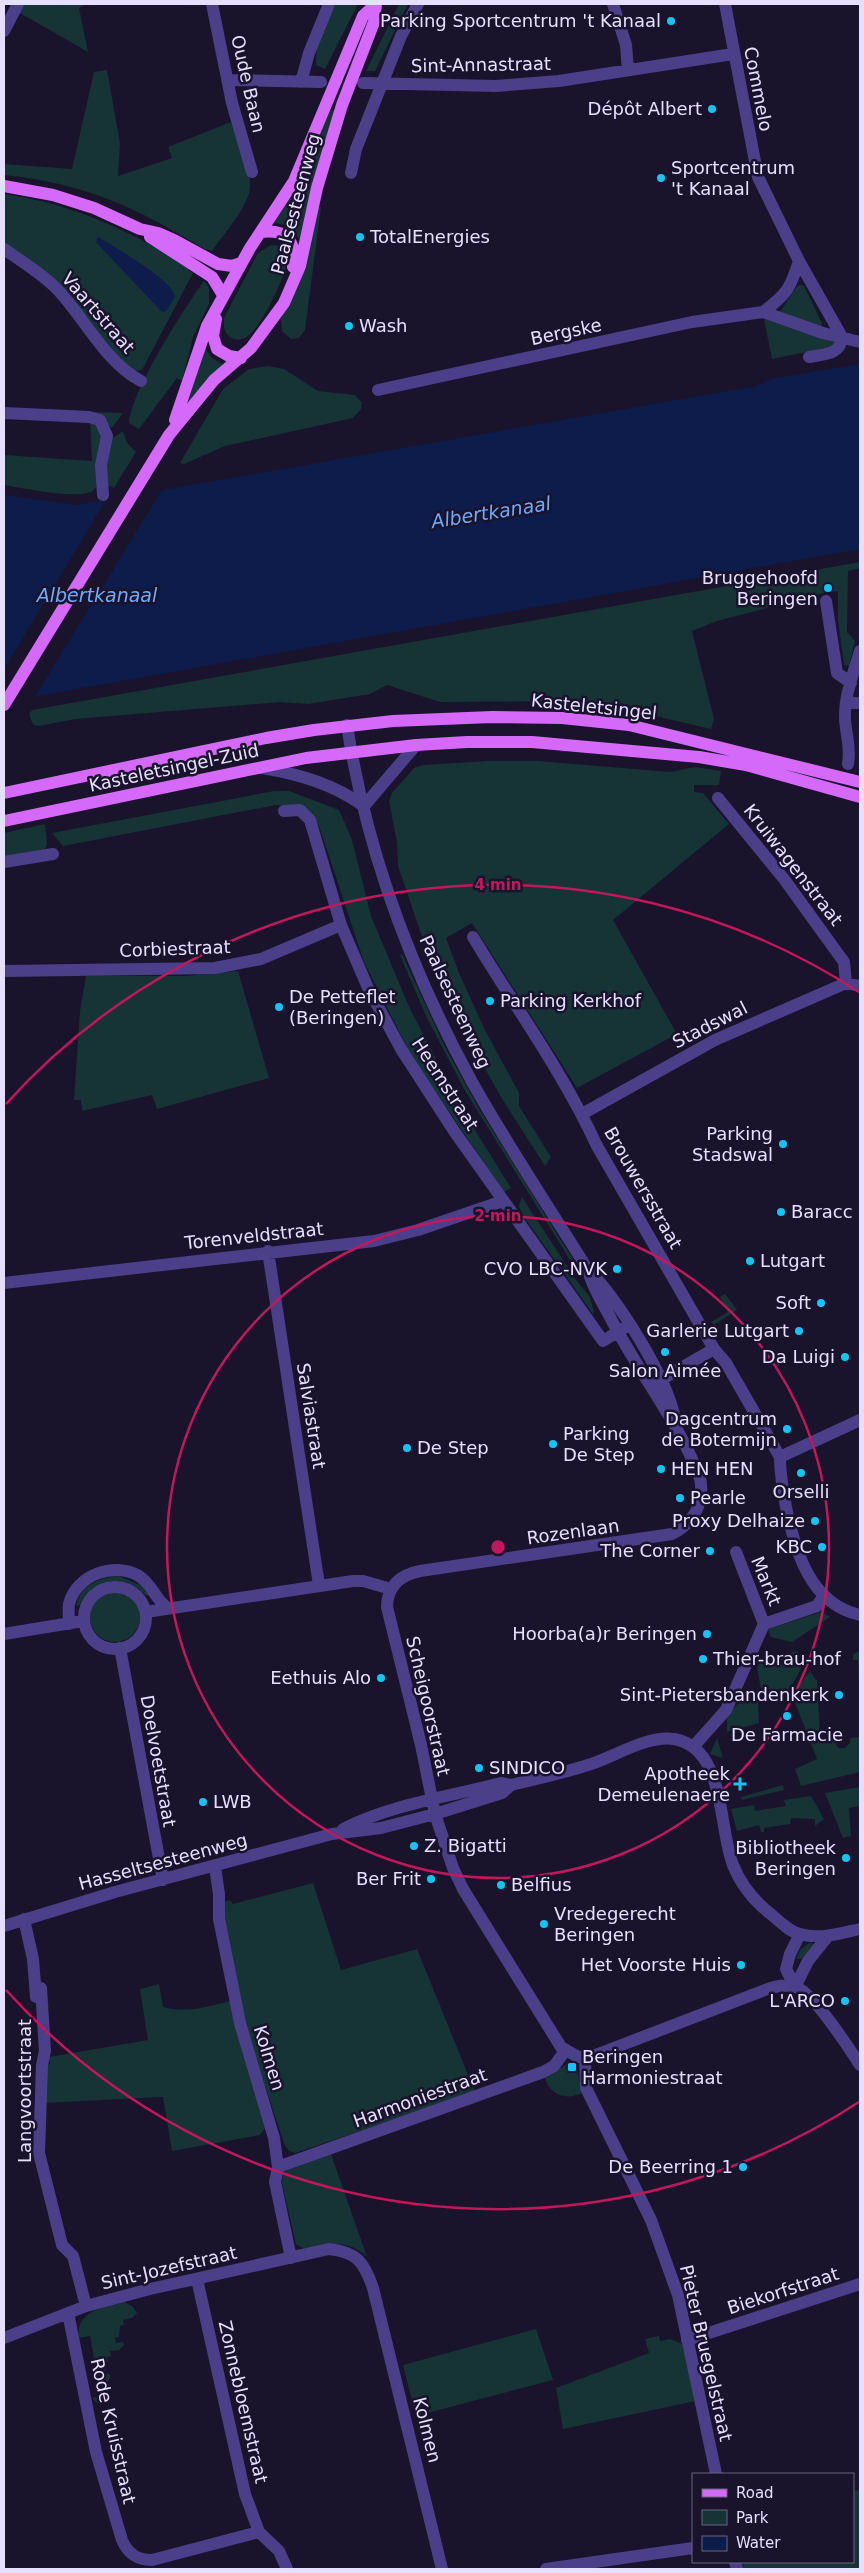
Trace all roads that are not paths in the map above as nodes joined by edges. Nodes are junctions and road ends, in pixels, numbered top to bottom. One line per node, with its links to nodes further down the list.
1 (18, 4): 8 (street)
2 (212, 4): 11 (street, Oude Baan)
3 (330, 4): 12 (street)
4 (376, 4): 20 (main road, Paalsesteenweg); 24 (main road, Paalsesteenweg)
5 (418, 4): 15 (street)
6 (613, 4): 10 (street)
7 (725, 4): 9 (street, Commelo)
8 (4, 31)
9 (733, 54): 10 (street, Sint-Annastraat); 22 (street, Commelo)
10 (628, 70): 15 (street, Sint-Annastraat)
11 (228, 80): 12 (street); 16 (street, Oude Baan)
12 (301, 82): 13 (street)
13 (321, 82)
14 (363, 83): 15 (street, Sint-Annastraat)
15 (383, 83): 17 (street)
16 (252, 172)
17 (351, 173)
18 (4, 186): 19 (main road)
19 (140, 229): 23 (main road); 25 (main road)
20 (261, 232): 23 (main road, Paalsesteenweg); 24 (main road)
21 (4, 249): 32 (street, Vaartstraat)
22 (799, 261): 27 (street); 28 (street, Commelo)
23 (241, 263): 25 (main road, Paalsesteenweg)
24 (294, 282): 31 (main road, Paalsesteenweg)
25 (223, 295): 26 (main road, Paalsesteenweg)
26 (216, 309): 31 (main road); 35 (main road, Paalsesteenweg)
27 (763, 312): 28 (street); 33 (street, Bergske)
28 (842, 337): 29 (street); 30 (street)
29 (860, 342)
30 (809, 357)
31 (241, 358): 35 (main road, Paalsesteenweg)
32 (141, 381)
33 (378, 390)
34 (4, 413): 36 (street)
35 (166, 439): 42 (main road, Paalsesteenweg)
36 (103, 494)
37 (826, 601): 39 (street)
38 (859, 659): 39 (street)
39 (851, 683): 40 (street)
40 (846, 703): 41 (street); 46 (street)
41 (860, 703)
42 (4, 705)
43 (347, 725): 45 (street, Paalsesteenweg); 48 (main road, Kasteletsingel); 49 (main road, Kasteletsingel-Zuid)
44 (416, 745): 45 (main road); 50 (main road); 52 (street)
45 (351, 752): 47 (main road, Kasteletsingel-Zuid); 52 (street, Paalsesteenweg)
46 (848, 764)
47 (259, 768): 52 (street); 54 (main road, Kasteletsingel-Zuid)
48 (860, 782)
49 (4, 793)
50 (860, 797)
51 (718, 798): 60 (street, Kruiwagenstraat)
52 (364, 806): 65 (street, Paalsesteenweg)
53 (284, 811): 57 (street, Heemstraat)
54 (4, 821)
55 (53, 854): 56 (street)
56 (4, 862)
57 (341, 925): 59 (street, Corbiestraat); 63 (street, Heemstraat)
58 (473, 937): 62 (street, Brouwersstraat)
59 (4, 971)
60 (846, 983): 61 (street); 62 (street, Stadswal)
61 (860, 986)
62 (582, 1114): 69 (street, Brouwersstraat)
63 (503, 1201): 64 (street, Torenveldstraat); 68 (street, Heemstraat)
64 (268, 1251): 66 (street, Torenveldstraat); 77 (street, Salviastraat)
65 (588, 1270): 67 (street, Paalsesteenweg); 68 (street, Paalsesteenweg)
66 (4, 1284)
67 (629, 1325): 68 (street, Heemstraat); 70 (street, Paalsesteenweg)
68 (617, 1332): 71 (street, Paalsesteenweg)
69 (714, 1349): 70 (street); 74 (street, Brouwersstraat)
70 (661, 1380): 71 (street); 73 (street, Paalsesteenweg)
71 (649, 1386): 73 (street, Paalsesteenweg)
72 (860, 1420): 74 (street)
73 (675, 1424): 75 (street, Paalsesteenweg)
74 (780, 1457): 79 (street)
75 (697, 1510): 78 (street, Rozenlaan)
76 (736, 1552): 85 (street, Markt)
77 (319, 1585): 78 (street); 80 (street)
78 (391, 1589): 90 (street, Scheigoorstraat)
79 (824, 1595): 82 (street); 85 (street, Markt)
80 (168, 1608): 81 (street); 84 (street)
81 (146, 1612): 83 (street); 87 (street)
82 (860, 1616)
83 (84, 1621): 84 (street); 87 (street)
84 (69, 1624): 86 (street)
85 (764, 1624): 88 (street, Markt)
86 (4, 1634)
87 (120, 1648): 94 (street, Doelvoetstraat)
88 (693, 1747): 89 (street, Hasseltsesteenweg); 98 (street)
89 (511, 1785): 90 (street, Hasseltsesteenweg); 91 (street, Hasseltsesteenweg)
90 (432, 1798): 91 (street); 92 (street, Hasseltsesteenweg)
91 (435, 1814): 92 (street, Hasseltsesteenweg); 103 (street)
92 (332, 1834): 93 (street, Hasseltsesteenweg)
93 (214, 1867): 94 (street, Hasseltsesteenweg); 106 (street, Kolmen)
94 (163, 1880): 95 (street, Hasseltsesteenweg)
95 (24, 1918): 96 (street, Hasseltsesteenweg); 102 (street, Langvoortstraat)
96 (4, 1926)
97 (860, 1929): 99 (street)
98 (800, 1934): 99 (street); 100 (street)
99 (828, 1936): 100 (street)
100 (795, 1987): 104 (street); 105 (street)
101 (40, 1988): 111 (street, Langvoortstraat)
102 (39, 2043)
103 (565, 2051): 104 (street); 106 (street, Harmoniestraat)
104 (585, 2057): 114 (street, Pieter Bruegelstraat)
105 (860, 2065)
106 (278, 2167): 108 (street, Kolmen)
107 (347, 2251): 108 (street, Sint-Jozefstraat); 119 (street, Kolmen)
108 (291, 2258): 109 (street, Sint-Jozefstraat)
109 (198, 2279): 111 (street, Sint-Jozefstraat); 116 (street, Zonnebloemstraat)
110 (860, 2284): 114 (street, Biekorfstraat)
111 (86, 2306): 112 (street, Sint-Jozefstraat)
112 (68, 2313): 113 (street, Sint-Jozefstraat); 116 (street, Rode Kruisstraat)
113 (4, 2338)
114 (687, 2340): 115 (street, Pieter Bruegelstraat)
115 (716, 2473)
116 (259, 2532): 118 (street)
117 (692, 2548): 120 (street)
118 (288, 2569)
119 (442, 2569)
120 (546, 2569)

